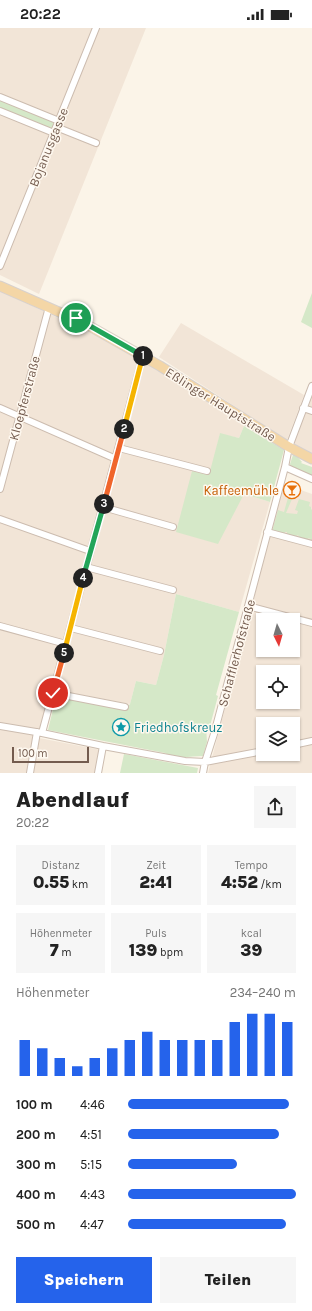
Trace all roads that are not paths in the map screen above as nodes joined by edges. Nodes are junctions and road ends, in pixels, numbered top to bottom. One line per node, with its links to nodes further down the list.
1 (96, 28): 4 (street, Bojanusgasse)
2 (0, 97): 4 (street)
3 (0, 111): 5 (street)
4 (58, 121): 5 (street, Bojanusgasse)
5 (55, 130): 6 (street); 7 (street, Bojanusgasse)
6 (96, 143)
7 (0, 266)
8 (0, 286): 9 (main road, Eßlinger Hauptstraße)
9 (49, 307): 10 (main road, Eßlinger Hauptstraße); 15 (street, Kloepferstraße)
10 (144, 357): 16 (main road, Eßlinger Hauptstraße); 17 (street)
11 (312, 386): 13 (street, Schafflerhofstraße)
12 (0, 408): 15 (street)
13 (303, 408): 14 (street); 16 (street, Schafflerhofstraße)
14 (312, 411)
15 (20, 417): 18 (street); 23 (street, Kloepferstraße)
16 (289, 447): 19 (main road, Eßlinger Hauptstraße); 20 (street, Schafflerhofstraße)
17 (119, 448): 18 (street); 21 (street)
18 (116, 459): 24 (street)
19 (312, 459)
20 (285, 467): 22 (street); 27 (street, Schafflerhofstraße)
21 (207, 471)
22 (312, 479)
23 (0, 489)
24 (102, 507): 26 (street); 29 (street)
25 (0, 519): 29 (street)
26 (173, 527)
27 (267, 532): 28 (street); 32 (street, Schafflerhofstraße)
28 (312, 544)
29 (90, 551): 30 (street)
30 (86, 567): 31 (street); 35 (street)
31 (173, 590)
32 (248, 606): 33 (street); 46 (street, Schafflerhofstraße)
33 (312, 623)
34 (0, 626): 36 (street)
35 (71, 628): 36 (street); 37 (street)
36 (66, 644): 38 (street)
37 (160, 651)
38 (53, 693): 39 (street); 41 (street)
39 (125, 707)
40 (0, 726): 41 (street)
41 (40, 733): 44 (street); 47 (street)
42 (312, 741): 43 (street)
43 (300, 744)
44 (103, 746): 46 (street); 48 (street)
45 (256, 752): 46 (street)
46 (205, 762): 49 (street, Schafflerhofstraße)
47 (30, 773)
48 (98, 773)
49 (204, 773)

